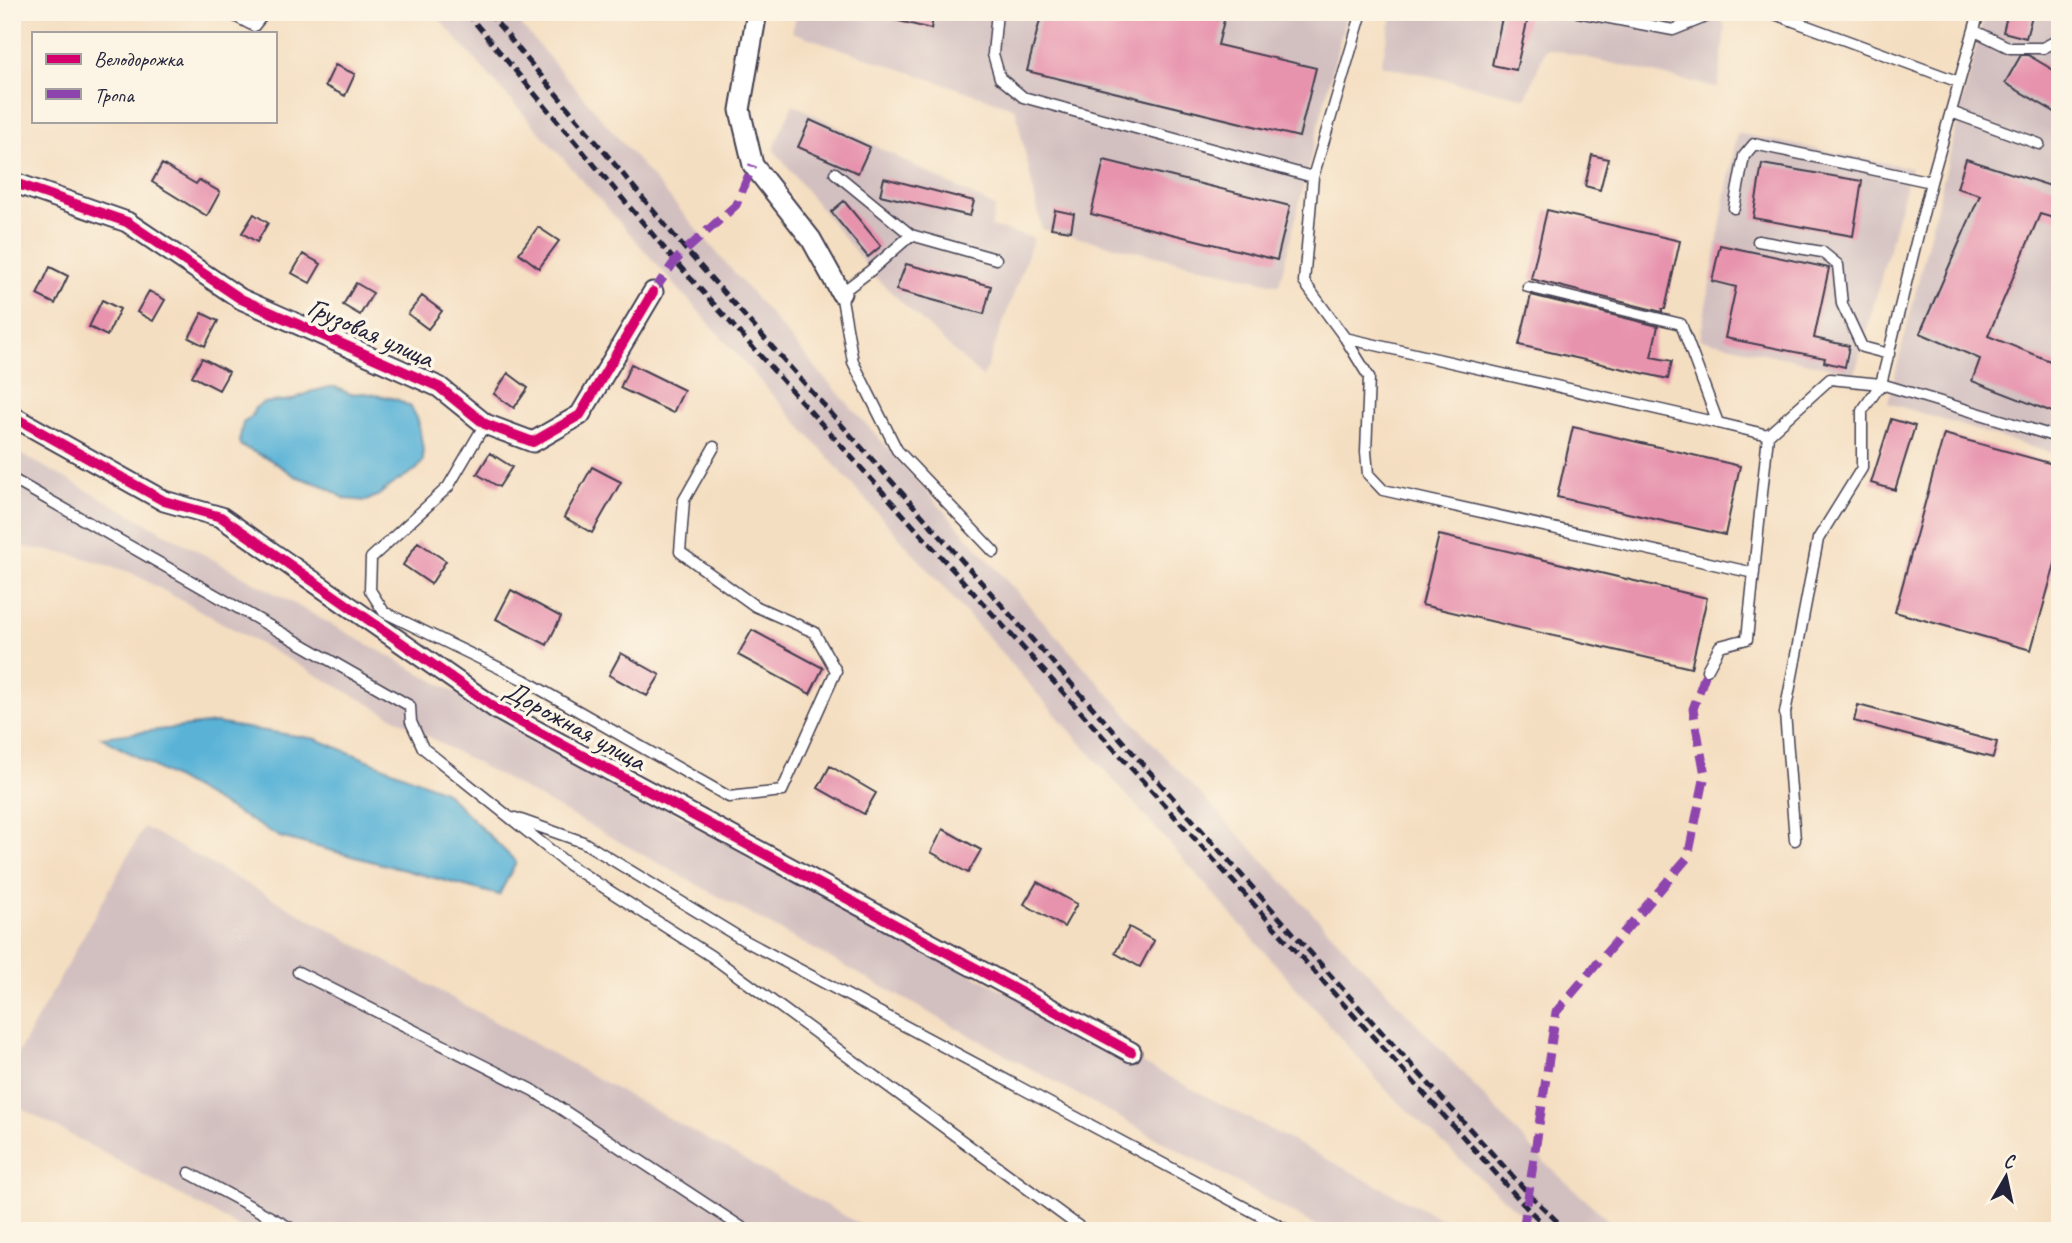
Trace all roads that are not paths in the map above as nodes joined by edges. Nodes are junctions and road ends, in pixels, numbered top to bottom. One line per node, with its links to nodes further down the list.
1 (227, 12): 2 (lane)
2 (265, 12)
3 (997, 12): 16 (lane)
4 (1362, 12): 16 (lane)
5 (1578, 12): 6 (lane)
6 (1718, 12)
7 (1769, 12): 12 (lane)
8 (1979, 12): 10 (lane)
9 (752, 13): 25 (street)
10 (1975, 31): 11 (lane); 12 (lane)
11 (2060, 39)
12 (1959, 82): 13 (lane)
13 (1951, 112): 14 (lane); 18 (lane)
14 (2039, 144)
15 (835, 173): 20 (lane)
16 (1313, 177): 26 (lane)
17 (12, 182): 31 (street, Грузовая улица)
18 (1931, 182): 19 (lane); 27 (lane)
19 (1734, 208)
20 (911, 235): 22 (lane); 25 (lane)
21 (1758, 240): 27 (lane)
22 (996, 259)
23 (1528, 287): 30 (lane)
24 (653, 292): 31 (street, Грузовая улица)
25 (841, 293): 36 (lane)
26 (1345, 338): 30 (lane); 37 (lane)
27 (1889, 354): 28 (lane)
28 (1881, 384): 32 (lane); 33 (lane); 40 (lane)
29 (12, 416): 42 (street, Дорожная улица)
30 (1718, 423): 32 (lane)
31 (485, 424): 34 (lane)
32 (1769, 435): 37 (lane)
33 (2060, 438)
34 (714, 447)
35 (12, 479): 39 (lane)
36 (994, 552)
37 (1754, 573): 38 (lane)
38 (1707, 670)
39 (508, 816): 46 (lane); 47 (lane)
40 (1795, 840)
41 (298, 972): 45 (lane)
42 (1131, 1052)
43 (189, 1173): 44 (lane)
44 (296, 1231)
45 (747, 1231)
46 (1085, 1231)
47 (1289, 1231)

